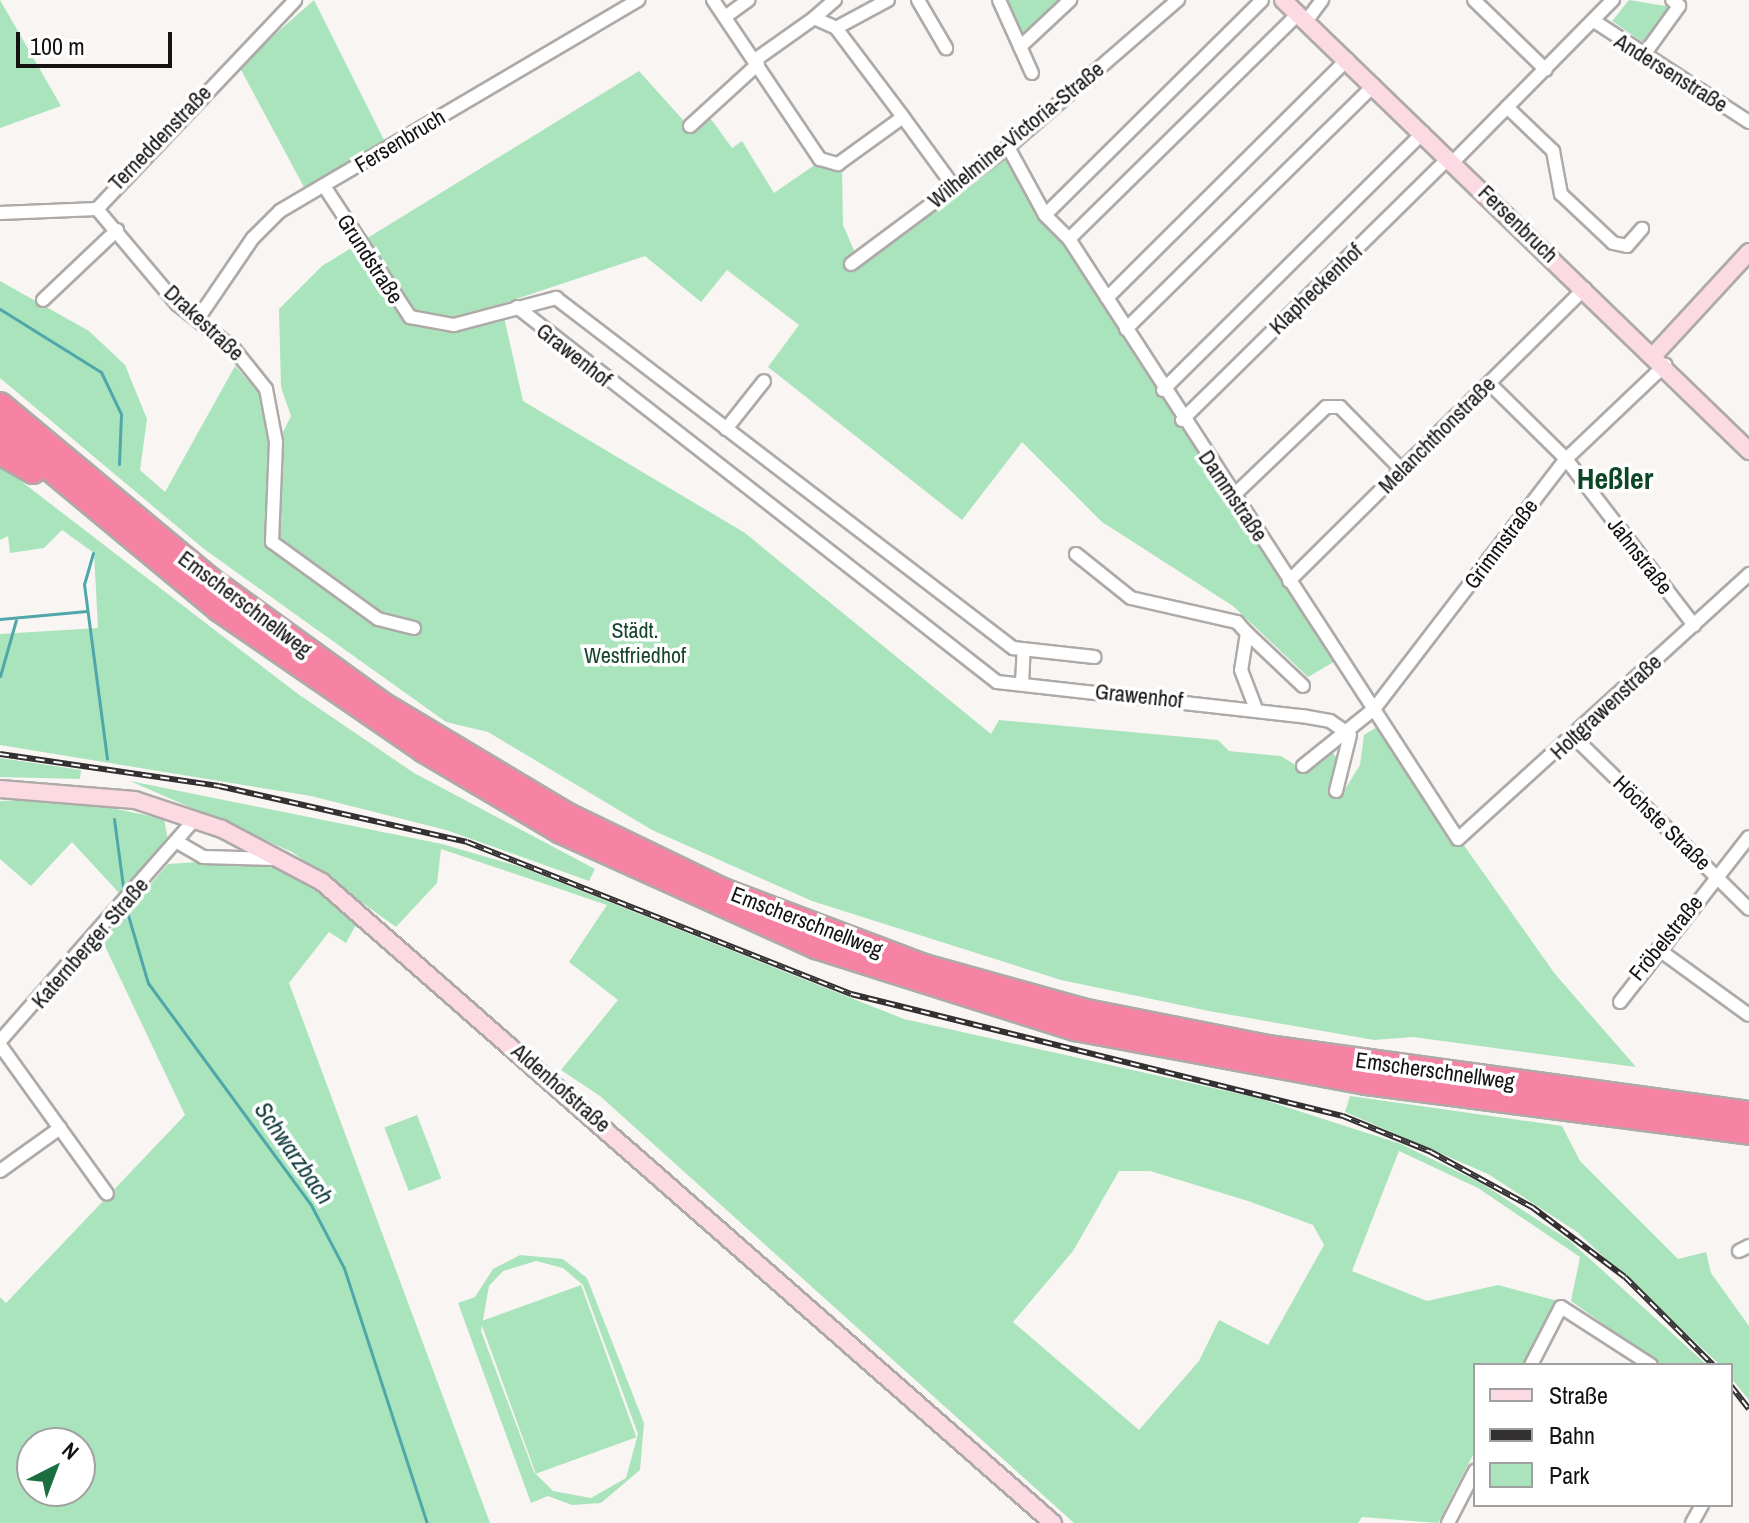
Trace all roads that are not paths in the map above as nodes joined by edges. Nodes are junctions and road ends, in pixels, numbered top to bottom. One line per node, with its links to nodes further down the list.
1 (295, 0): 39 (street, Terneddenstraße)
2 (638, 0): 37 (street, Fersenbruch)
3 (713, 0): 18 (street)
4 (748, 0): 18 (street)
5 (835, 0): 19 (street)
6 (888, 0): 21 (street)
7 (918, 0): 23 (street)
8 (999, 0): 22 (street, Wilhelmine-Victoria-Straße)
9 (1070, 0): 22 (street)
10 (1178, 0): 35 (street, Wilhelmine-Victoria-Straße)
11 (1262, 0): 41 (street)
12 (1283, 0): 17 (street, Fersenbruch)
13 (1322, 0): 17 (street)
14 (1474, 0): 27 (street)
15 (1613, 0): 20 (street, Klapheckenhof)
16 (1672, 0): 24 (street)
17 (1303, 16): 25 (street, Fersenbruch); 44 (street)
18 (725, 17): 26 (street)
19 (814, 18): 21 (street); 26 (street)
20 (1594, 21): 24 (street, Andersenstraße); 27 (street, Klapheckenhof)
21 (836, 28): 31 (street)
22 (1020, 47): 28 (street, Wilhelmine-Victoria-Straße)
23 (946, 48)
24 (1643, 56): 32 (street, Andersenstraße)
25 (1348, 59): 29 (street, Fersenbruch); 48 (street)
26 (757, 62): 31 (street); 33 (street)
27 (1546, 70): 30 (street, Klapheckenhof)
28 (1032, 73)
29 (1374, 85): 34 (street, Fersenbruch); 52 (street)
30 (1507, 107): 36 (street, Klapheckenhof); 42 (street)
31 (903, 117): 38 (street)
32 (1749, 122)
33 (690, 126)
34 (1423, 133): 36 (street, Fersenbruch); 56 (street, Klapheckenhof)
35 (1008, 147): 38 (street, Wilhelmine-Victoria-Straße); 41 (street, Dammstraße)
36 (1451, 160): 47 (street, Fersenbruch); 58 (street, Klapheckenhof)
37 (324, 186): 50 (street, Grundstraße); 51 (street, Fersenbruch)
38 (954, 187): 46 (street, Wilhelmine-Victoria-Straße)
39 (97, 209): 40 (street, Terneddenstraße); 43 (street, Drakestraße)
40 (0, 213)
41 (1045, 215): 44 (street, Dammstraße)
42 (1642, 229)
43 (117, 230): 49 (street); 51 (street, Drakestraße)
44 (1069, 239): 48 (street, Dammstraße)
45 (1749, 252): 53 (street, Grimmstraße)
46 (851, 264)
47 (1585, 288): 53 (street, Fersenbruch); 55 (street, Melanchthonstraße)
48 (1107, 298): 52 (street, Dammstraße)
49 (43, 300)
50 (517, 307): 60 (street, Grawenhof); 75 (street, Grawenhof)
51 (197, 320): 71 (street, Drakestraße)
52 (1126, 329): 56 (street, Dammstraße)
53 (1660, 360): 61 (street, Fersenbruch); 63 (street, Grimmstraße)
54 (764, 381): 60 (street)
55 (1489, 383): 63 (street, Jahnstraße); 64 (street, Melanchthonstraße)
56 (1163, 390): 58 (street, Dammstraße)
57 (0, 404): 95 (highway, Emscherschnellweg)
58 (1182, 420): 65 (street, Dammstraße)
59 (0, 428): 66 (highway, Emscherschnellweg)
60 (726, 429): 73 (street, Grawenhof)
61 (1749, 451)
62 (0, 453): 66 (highway)
63 (1566, 459): 70 (street, Jahnstraße); 78 (street, Grimmstraße)
64 (1402, 470): 65 (street); 69 (street, Melanchthonstraße)
65 (1233, 496): 69 (street, Dammstraße)
66 (143, 551): 97 (highway, Emscherschnellweg)
67 (1076, 554): 72 (street)
68 (1749, 574): 70 (street, Holtgrawenstraße)
69 (1289, 581): 78 (street, Dammstraße)
70 (1694, 625): 80 (street, Holtgrawenstraße)
71 (414, 628)
72 (1247, 633): 76 (street); 77 (street)
73 (1024, 650): 74 (street, Grawenhof); 75 (street)
74 (1095, 657)
75 (1022, 683): 77 (street, Grawenhof)
76 (1303, 686)
77 (1256, 709): 79 (street, Grawenhof)
78 (1374, 709): 79 (street, Grimmstraße); 86 (street, Dammstraße)
79 (1350, 735): 81 (street, Grimmstraße); 83 (street, Grimmstraße)
80 (1574, 737): 86 (street, Holtgrawenstraße); 89 (street, Höchste Straße)
81 (1303, 766)
82 (0, 789): 84 (street, Aldenhofstraße)
83 (1336, 791)
84 (195, 819): 87 (street, Katernberger Straße); 88 (street, Aldenhofstraße)
85 (1749, 837): 89 (street, Fröbelstraße)
86 (1464, 839)
87 (179, 843): 88 (street); 94 (street, Katernberger Straße)
88 (285, 859): 103 (street, Aldenhofstraße)
89 (1716, 876): 90 (street, Höchste Straße); 91 (street, Fröbelstraße)
90 (1749, 909)
91 (1658, 949): 92 (street, Fröbelstraße); 93 (street)
92 (1620, 1002)
93 (1749, 1015)
94 (0, 1043): 96 (street)
95 (1749, 1113)
96 (60, 1128): 98 (street); 99 (street)
97 (1749, 1133)
98 (0, 1171)
99 (107, 1194)
100 (1532, 1363): 101 (street)
101 (1648, 1363)
102 (1473, 1475): 104 (street)
103 (1053, 1523)
104 (1448, 1523)

